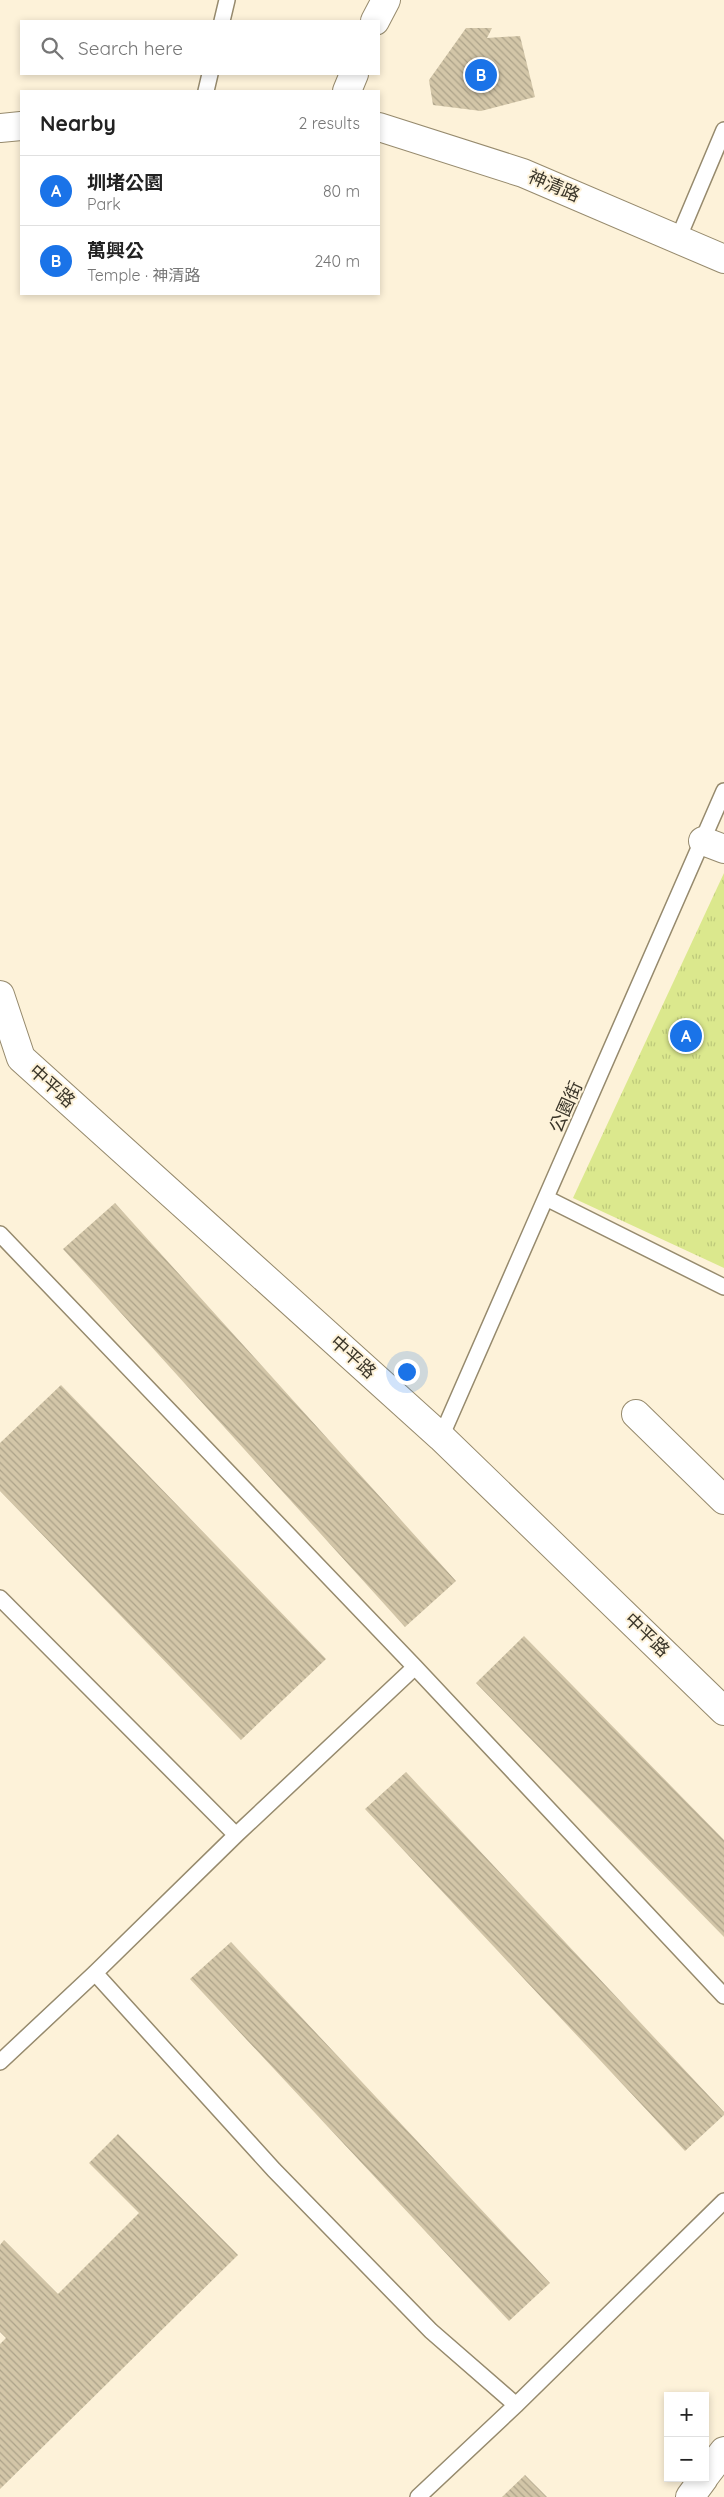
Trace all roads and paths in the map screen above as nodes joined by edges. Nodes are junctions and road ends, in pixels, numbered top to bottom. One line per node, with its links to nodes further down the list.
1 (227, 0): 3 (lane)
2 (386, 0): 4 (street)
3 (222, 20)
4 (376, 20)
5 (210, 75): 7 (lane)
6 (354, 75): 8 (street)
7 (206, 90)
8 (347, 90)
9 (20, 126): 11 (street)
10 (380, 127): 13 (street, 神清路)
11 (0, 128)
12 (724, 130): 13 (lane)
13 (678, 239): 14 (street, 神清路)
14 (724, 259)
15 (724, 791): 16 (lane, 公園街)
16 (713, 845): 18 (lane, 公園街)
17 (0, 995): 22 (street, 中平路)
18 (546, 1198): 20 (lane); 22 (lane, 公園街)
19 (0, 1234): 25 (lane)
20 (724, 1287)
21 (636, 1414): 23 (street)
22 (442, 1437): 26 (street, 中平路)
23 (724, 1500)
24 (0, 1598): 27 (lane)
25 (415, 1667): 27 (lane); 29 (lane)
26 (724, 1711)
27 (236, 1835): 28 (lane)
28 (96, 1973): 30 (lane); 32 (lane)
29 (724, 1996)
30 (0, 2062)
31 (724, 2201): 32 (lane)
32 (516, 2405): 36 (lane)
33 (724, 2451): 34 (street)
34 (709, 2472)
35 (701, 2482): 37 (street)
36 (418, 2497)
37 (690, 2497)

